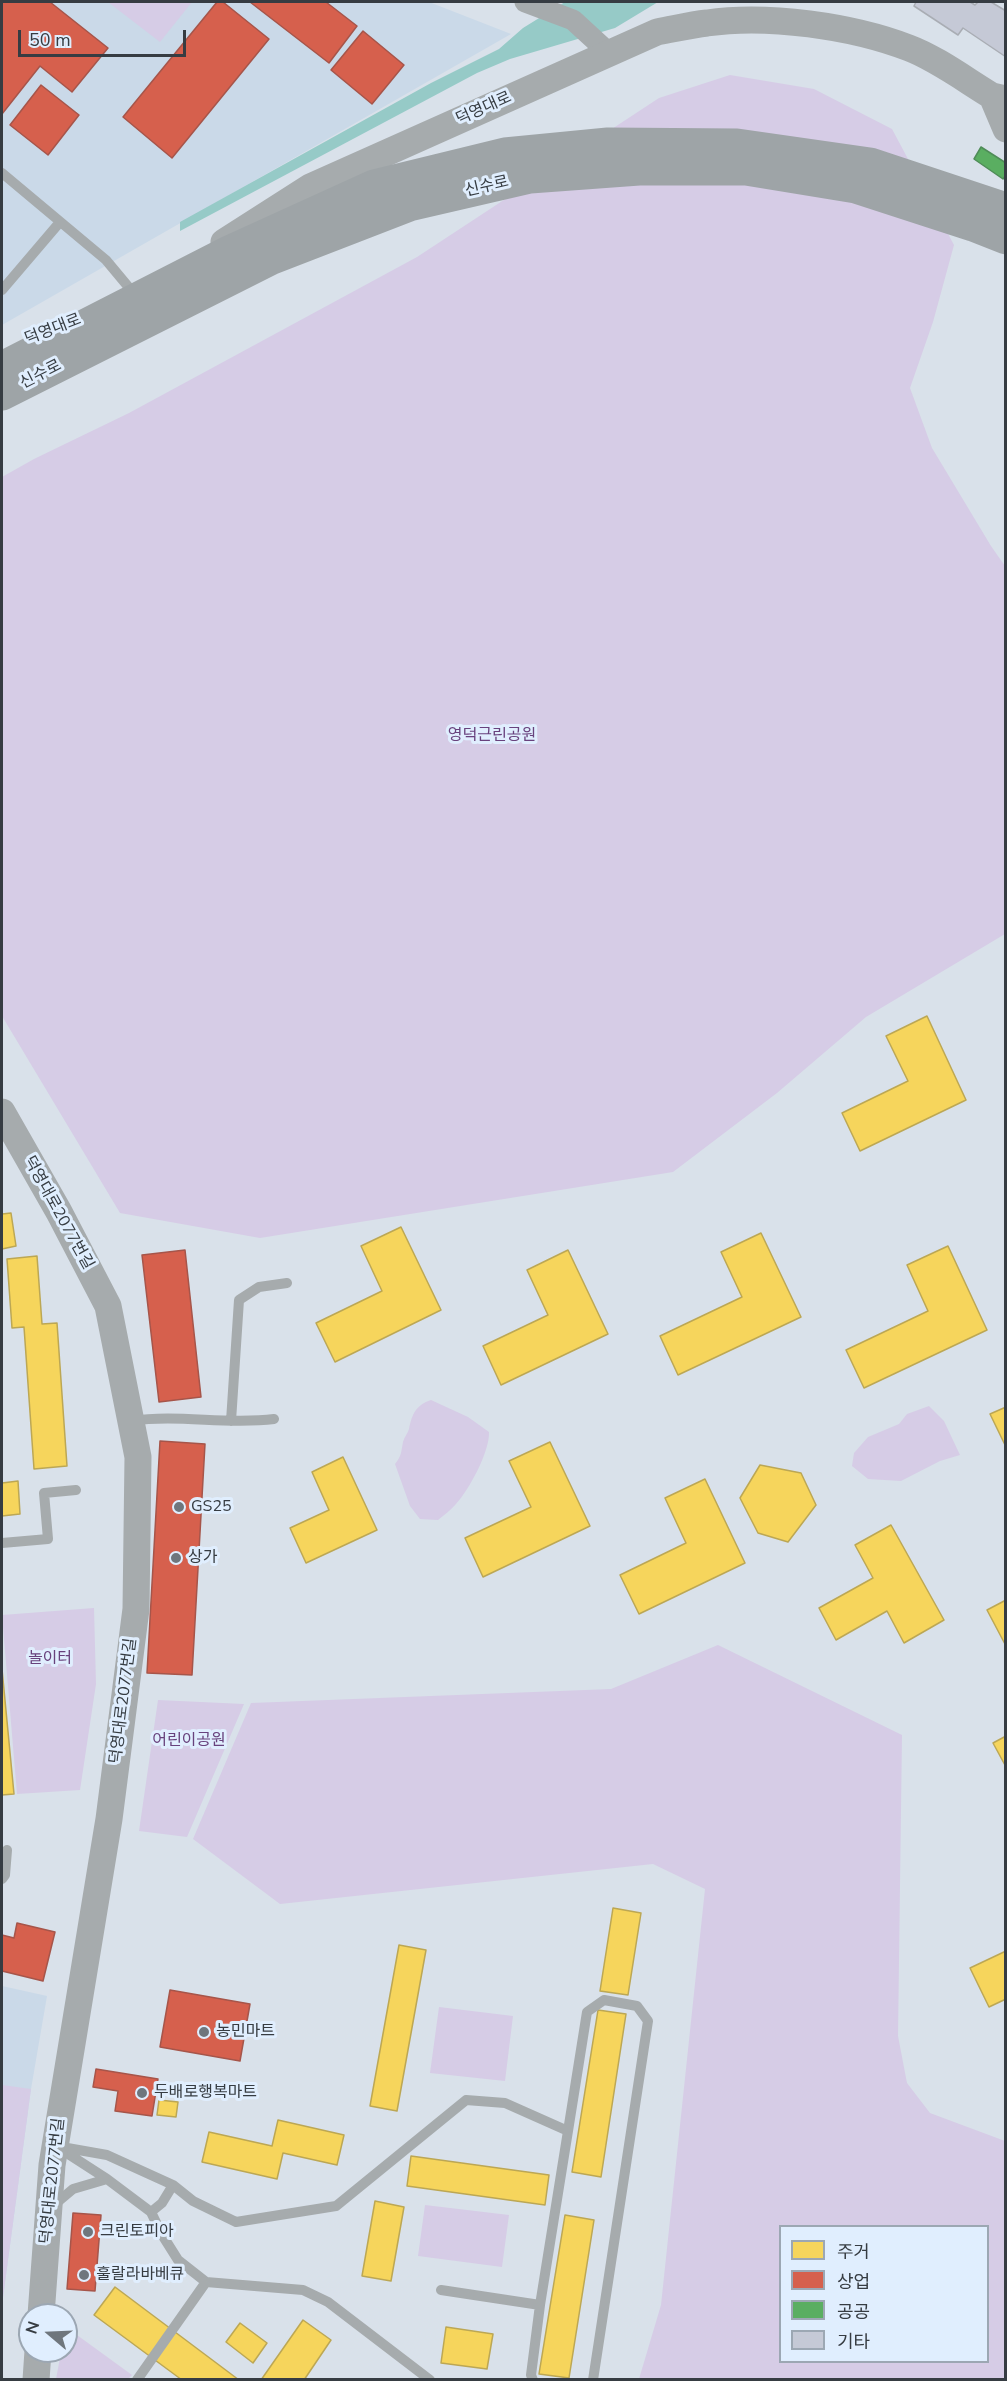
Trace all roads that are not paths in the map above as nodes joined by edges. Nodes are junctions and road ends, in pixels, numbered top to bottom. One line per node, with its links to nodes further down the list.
1 (529, 3): 2 (street)
2 (610, 54): 3 (street, 덕영대로); 11 (street, 덕영대로)
3 (999, 97): 4 (street, 덕영대로)
4 (1005, 129)
5 (2, 173): 7 (lane)
6 (997, 201): 9 (street); 13 (main road, 신수로)
7 (60, 222): 10 (lane); 11 (lane)
8 (1005, 238): 14 (main road, 신수로)
9 (1005, 255)
10 (2, 290)
11 (138, 298): 12 (street, 덕영대로)
12 (2, 349)
13 (2, 368)
14 (2, 394)
15 (2, 1112): 18 (street, 덕영대로2077번길)
16 (287, 1283): 19 (lane)
17 (274, 1419): 19 (lane)
18 (131, 1421): 19 (lane); 25 (street, 덕영대로2077번길)
19 (231, 1421)
20 (76, 1490): 21 (lane)
21 (2, 1543)
22 (7, 1850): 23 (lane)
23 (2, 1879)
24 (568, 2130): 27 (lane); 33 (lane); 39 (lane)
25 (55, 2145): 26 (lane); 27 (lane); 28 (street, 덕영대로2077번길)
26 (107, 2179): 28 (lane); 29 (lane)
27 (173, 2185): 29 (lane)
28 (49, 2209): 32 (street, 덕영대로2077번길)
29 (151, 2212): 30 (lane)
30 (206, 2282): 35 (lane); 37 (lane)
31 (441, 2290): 33 (lane)
32 (42, 2303)
33 (540, 2305): 38 (lane)
34 (37, 2363): 36 (street)
35 (424, 2378)
36 (36, 2379)
37 (137, 2379)
38 (533, 2379)
39 (593, 2379)

